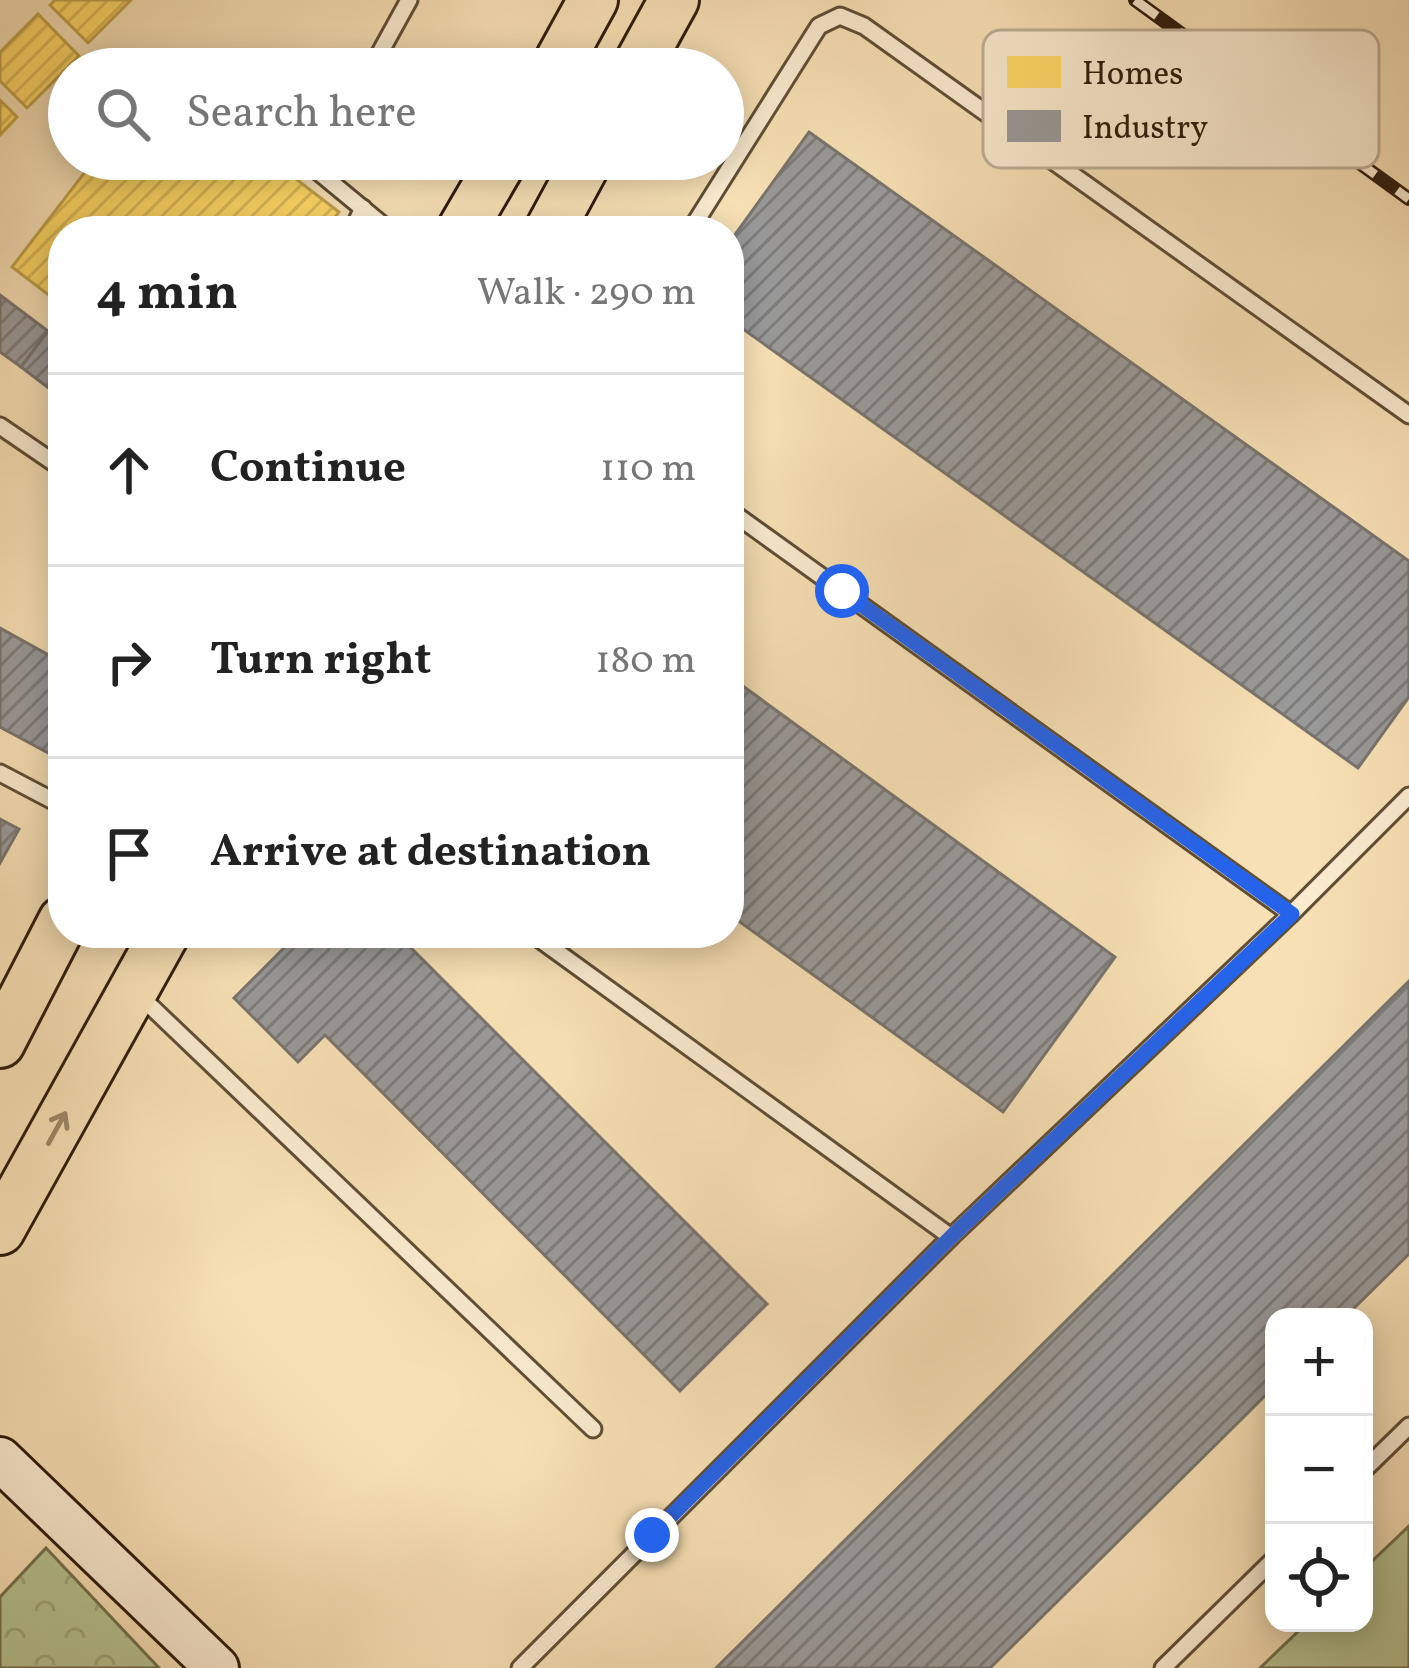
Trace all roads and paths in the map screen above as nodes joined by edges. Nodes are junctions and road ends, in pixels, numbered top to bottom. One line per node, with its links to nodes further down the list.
1 (409, 0): 4 (lane)
2 (593, 0): 5 (main road)
3 (674, 0): 6 (main road)
4 (382, 48)
5 (567, 48)
6 (648, 48)
7 (983, 111): 8 (lane)
8 (744, 146)
9 (1063, 168): 20 (lane)
10 (329, 180): 14 (lane)
11 (491, 180): 17 (main road)
12 (577, 180): 18 (main road)
13 (722, 180): 19 (lane)
14 (363, 208): 15 (lane); 16 (lane)
15 (359, 216)
16 (372, 216)
17 (470, 216)
18 (557, 216)
19 (700, 216)
20 (1409, 415)
21 (0, 426): 22 (lane)
22 (48, 460)
23 (744, 521): 27 (lane)
24 (0, 773): 26 (lane)
25 (1409, 796): 27 (lane)
26 (48, 798)
27 (1292, 914): 34 (lane)
28 (49, 948): 32 (main road)
29 (157, 948): 31 (main road)
30 (552, 948): 34 (lane)
31 (134, 989): 33 (main road, one-way to 31); 36 (lane)
32 (0, 1042)
33 (0, 1230)
34 (951, 1237): 41 (lane)
35 (1409, 1426): 38 (lane)
36 (593, 1429)
37 (0, 1460): 40 (street)
38 (1373, 1461)
39 (1265, 1568): 42 (lane)
40 (217, 1668)
41 (520, 1668)
42 (1163, 1668)

